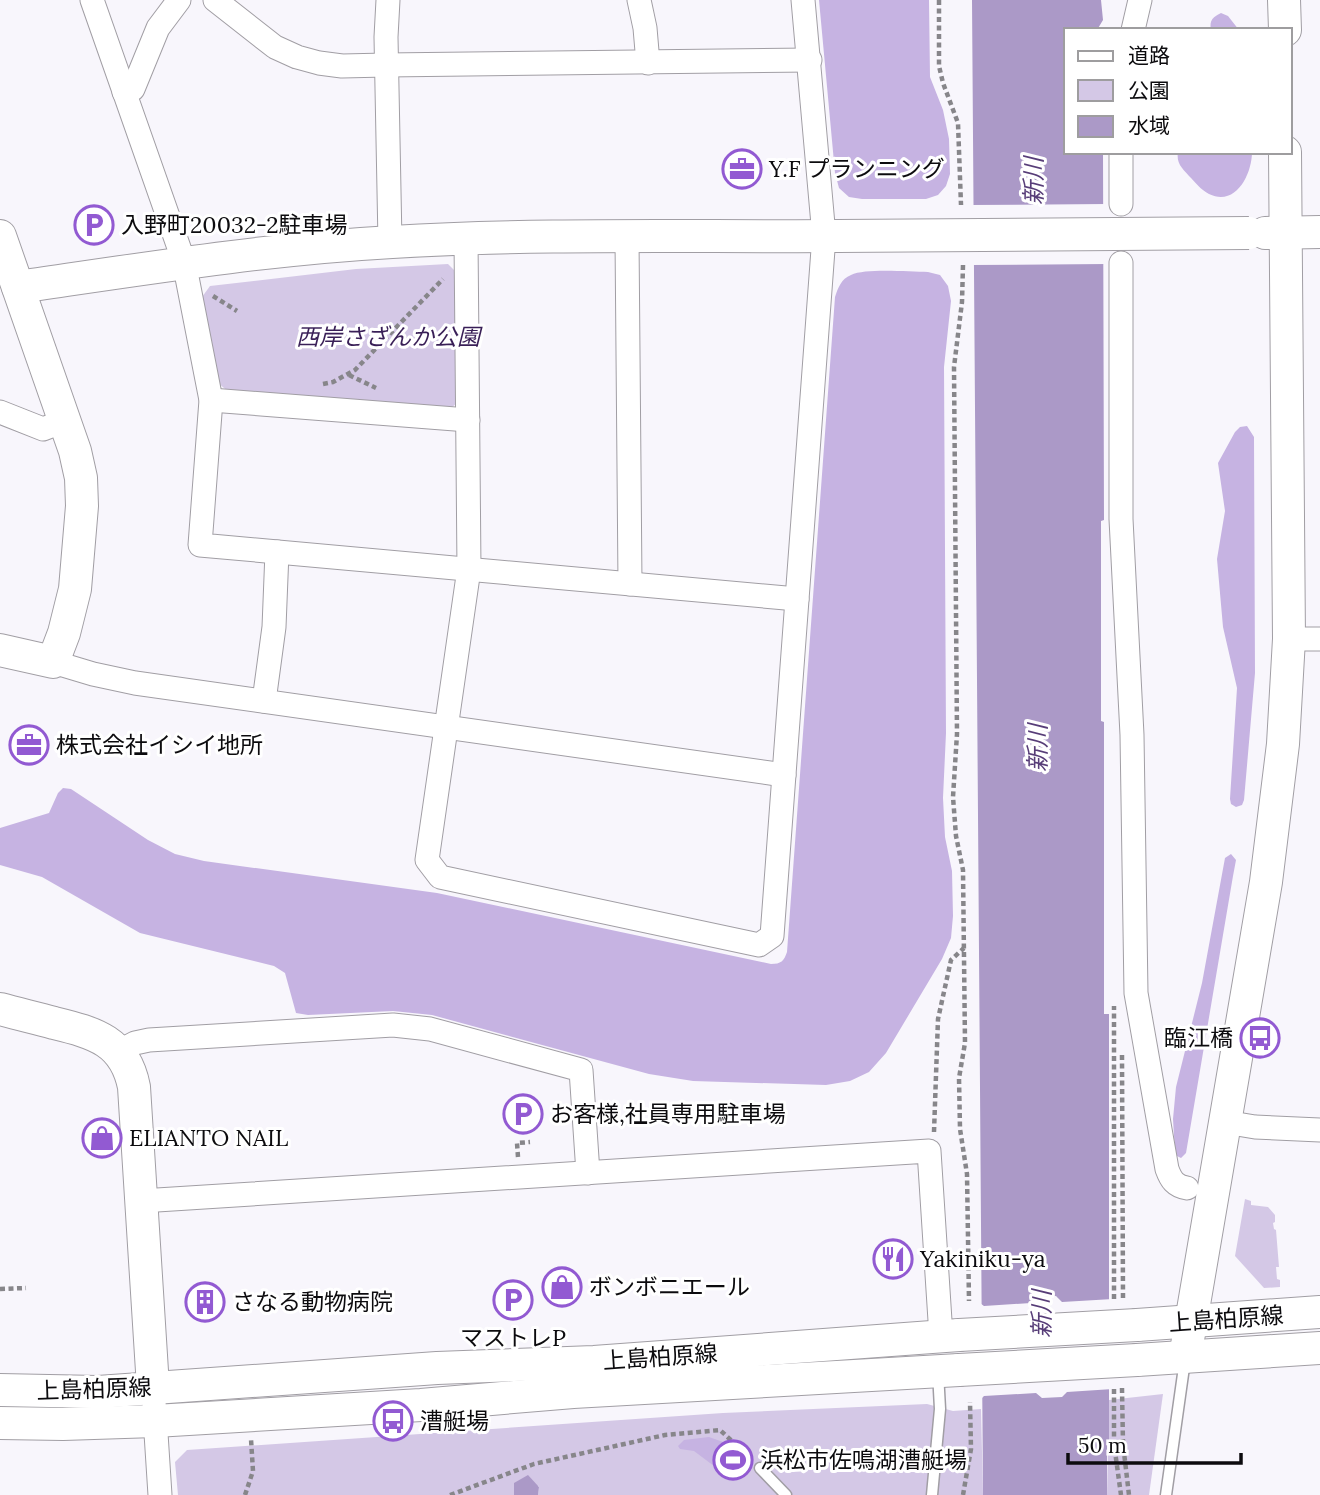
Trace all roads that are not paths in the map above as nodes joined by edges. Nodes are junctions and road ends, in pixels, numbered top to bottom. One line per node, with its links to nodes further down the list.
1 (92, 0): 14 (street)
2 (179, 0): 14 (street)
3 (215, 0): 13 (street)
4 (388, 0): 13 (street)
5 (639, 0): 12 (street)
6 (803, 0): 11 (street)
7 (1140, 0): 9 (street)
8 (1284, 0): 10 (street)
9 (1133, 28)
10 (1284, 28)
11 (810, 60): 12 (street); 21 (street)
12 (648, 64): 13 (street)
13 (386, 65): 24 (street)
14 (124, 92): 25 (street)
15 (1121, 154): 17 (street)
16 (1286, 154): 18 (street)
17 (1121, 204)
18 (1286, 232): 19 (street); 21 (street, bridge); 36 (street)
19 (1320, 232)
20 (0, 236): 27 (street)
21 (831, 236): 22 (street); 35 (street)
22 (626, 238): 23 (street); 34 (street)
23 (466, 239): 24 (street); 30 (street)
24 (390, 242): 25 (street)
25 (184, 262): 27 (street); 28 (street)
26 (1121, 263): 48 (street)
27 (9, 287): 31 (street)
28 (211, 400): 30 (street); 32 (street)
29 (0, 412): 31 (street)
30 (468, 420): 33 (street)
31 (64, 421): 39 (street)
32 (277, 552): 33 (street); 40 (street)
33 (469, 569): 34 (street); 41 (street)
34 (630, 584): 35 (street)
35 (797, 599): 42 (street)
36 (1289, 639): 37 (street); 45 (street)
37 (1320, 639)
38 (0, 650): 39 (street)
39 (53, 662): 40 (street)
40 (264, 701): 41 (street)
41 (447, 727): 42 (street); 42 (street)
42 (784, 775)
43 (0, 1009): 44 (street)
44 (118, 1052): 47 (street); 49 (street)
45 (1225, 1122): 46 (street); 51 (street)
46 (1320, 1130)
47 (588, 1173): 49 (street); 52 (street)
48 (1187, 1188)
49 (141, 1201): 56 (street)
50 (1320, 1312): 51 (street, 上島柏原線)
51 (1191, 1322): 52 (street, 上島柏原線, bridge); 54 (street)
52 (950, 1336): 56 (street, 上島柏原線)
53 (1320, 1348): 54 (street, 上島柏原線)
54 (1185, 1357): 55 (street, 上島柏原線, bridge); 64 (lane)
55 (948, 1370): 58 (street, 上島柏原線); 63 (lane)
56 (153, 1387): 57 (street, 上島柏原線); 58 (street)
57 (0, 1390)
58 (155, 1421): 59 (street, 上島柏原線); 61 (street)
59 (0, 1423)
60 (760, 1468): 62 (lane)
61 (160, 1495)
62 (786, 1495)
63 (932, 1495)
64 (1167, 1495)

